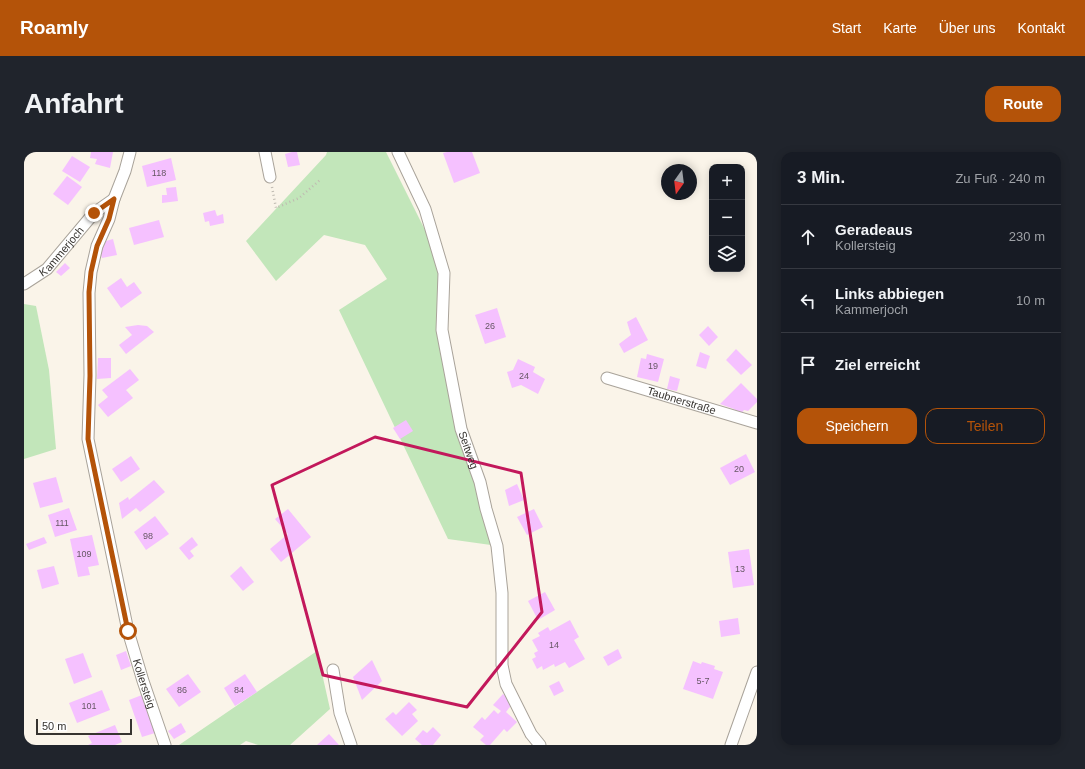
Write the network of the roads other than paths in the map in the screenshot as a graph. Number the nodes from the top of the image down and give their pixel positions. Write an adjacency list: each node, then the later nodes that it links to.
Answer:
1 (130, 152): 5 (street, Kollersteig)
2 (265, 152): 4 (street)
3 (398, 152): 13 (street, Seitweg)
4 (270, 176)
5 (114, 199): 6 (street, Kammerjoch); 11 (street, Kollersteig)
6 (24, 284)
7 (607, 378): 8 (street, Taubnerstraße)
8 (757, 423)
9 (333, 670): 12 (street)
10 (757, 672): 14 (street)
11 (165, 745)
12 (351, 745)
13 (540, 745)
14 (731, 745)

